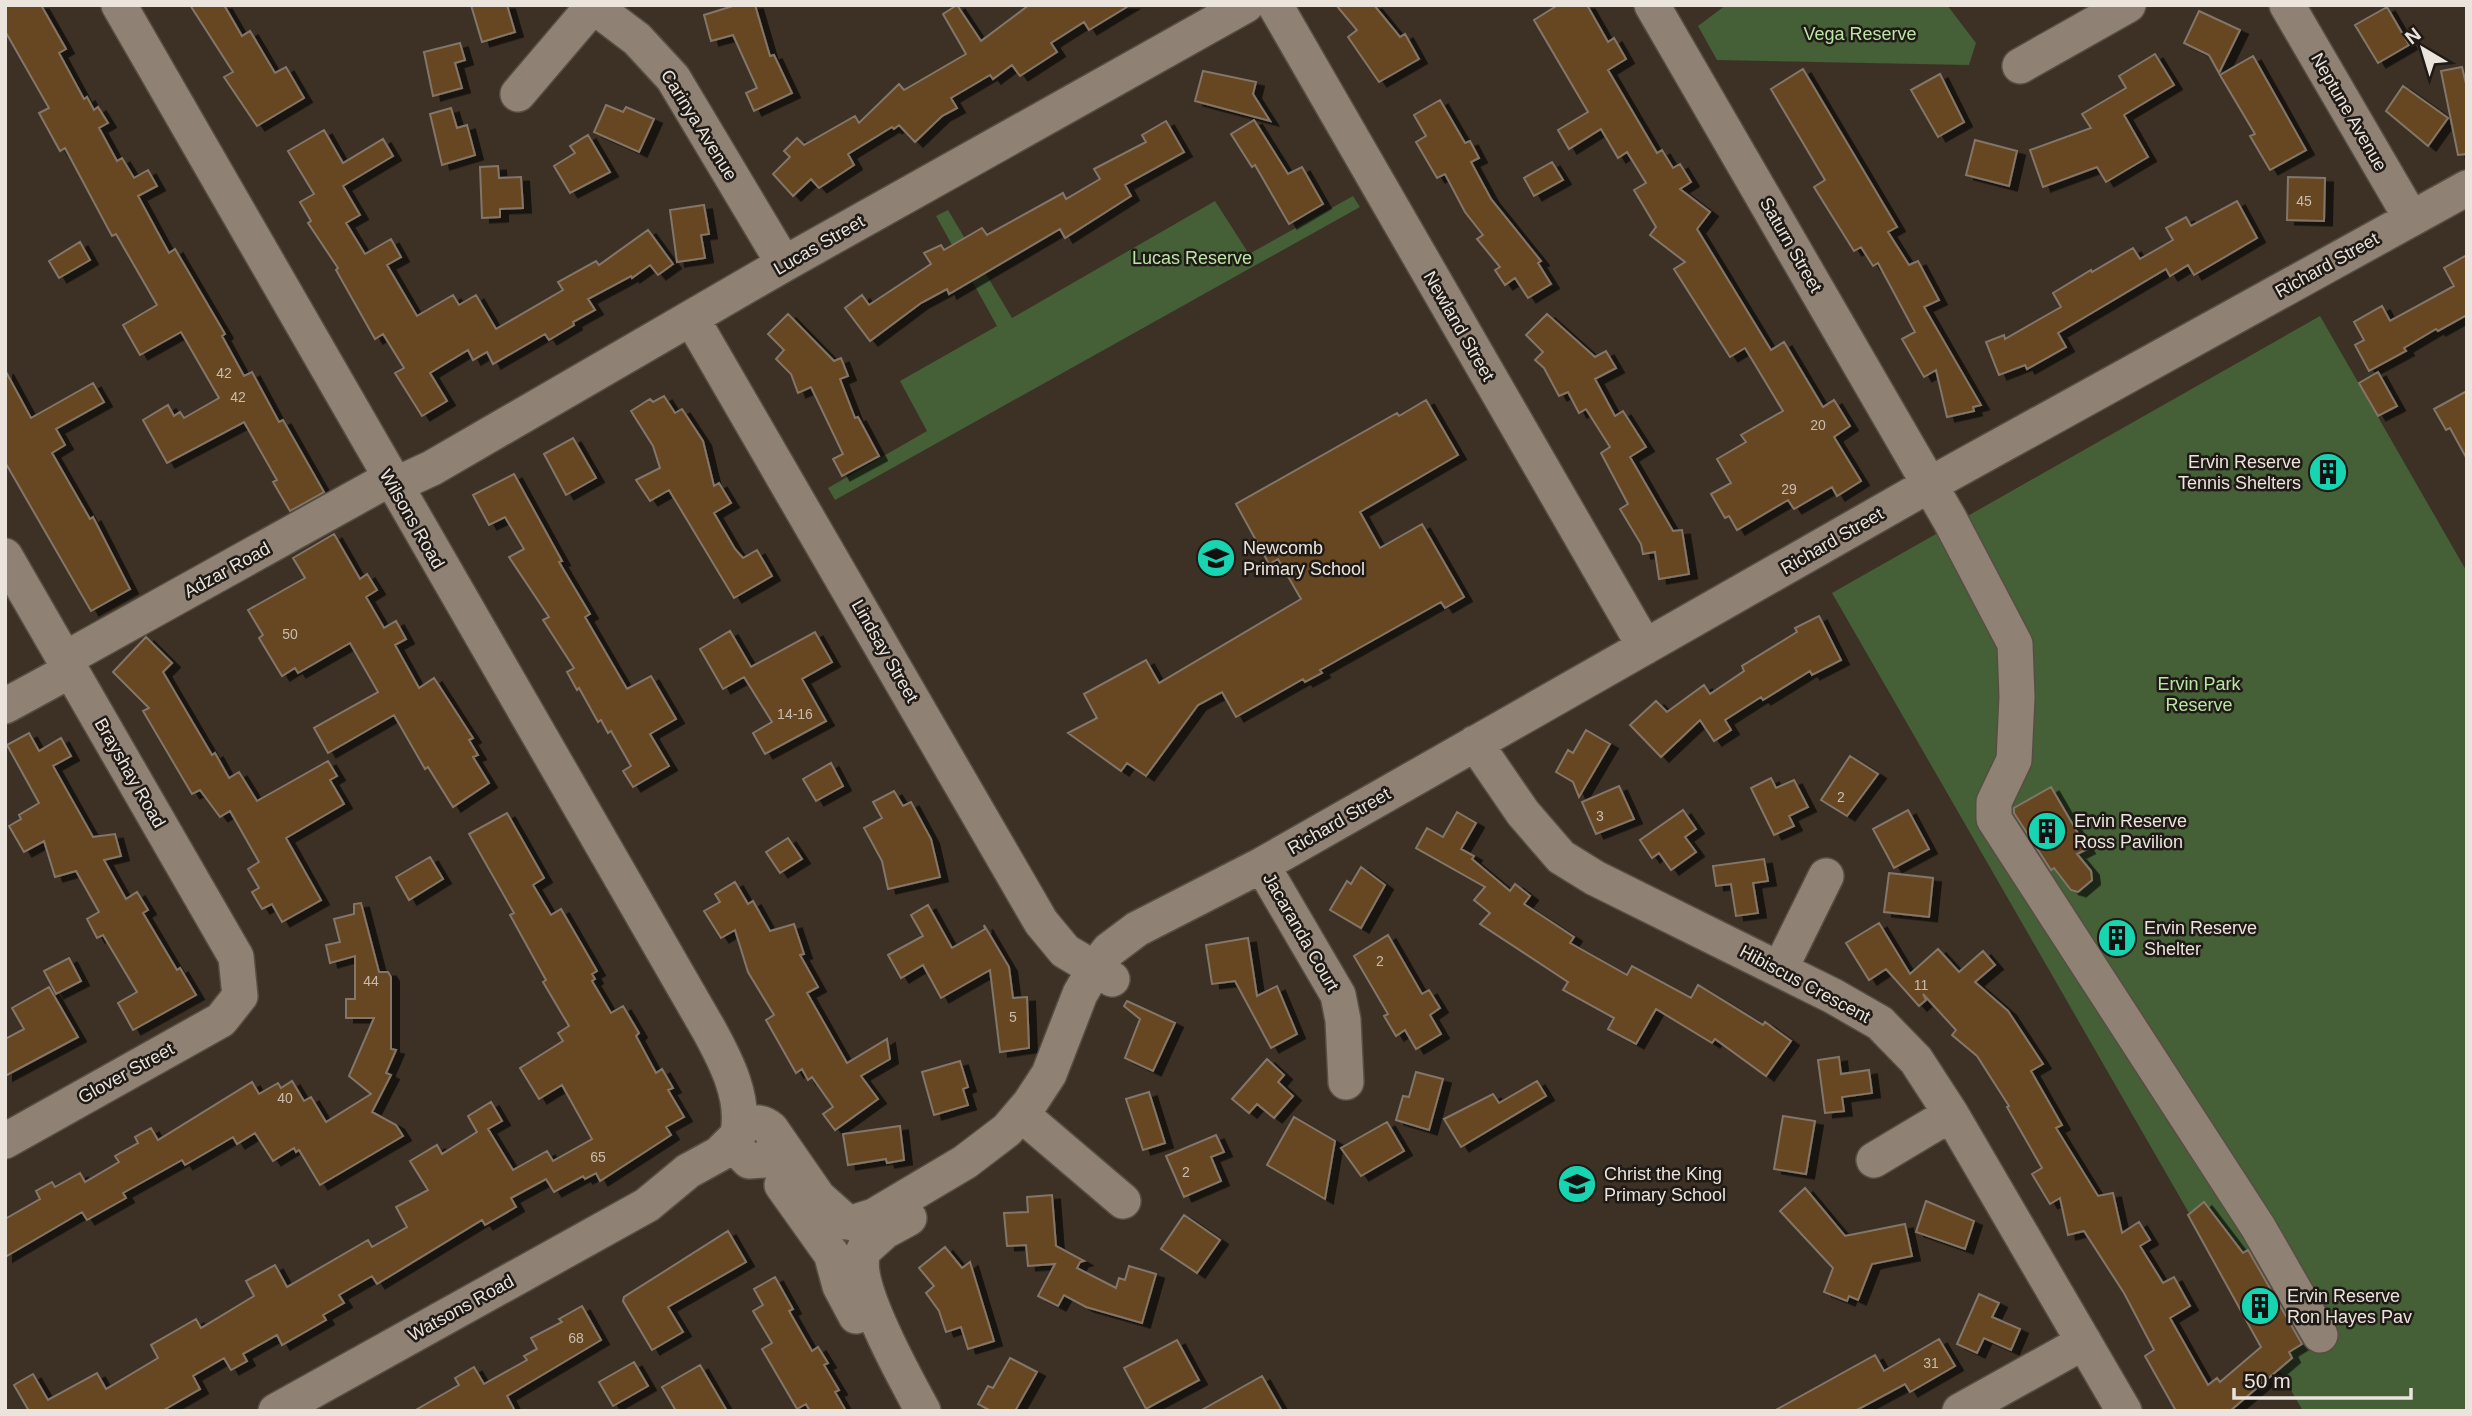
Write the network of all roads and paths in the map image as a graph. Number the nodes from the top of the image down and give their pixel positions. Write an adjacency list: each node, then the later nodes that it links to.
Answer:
1 (119, 5): 14 (street, Wilsons Road)
2 (1246, 5): 12 (street, Lucas Street)
3 (1275, 5): 17 (street, Newland Street)
4 (1651, 5): 15 (street, Saturn Street)
5 (2128, 5): 8 (street)
6 (2287, 5): 11 (street, Neptune Avenue)
7 (592, 6): 9 (street); 12 (street, Carinya Avenue)
8 (2020, 66)
9 (517, 94)
10 (2467, 188): 11 (street, Richard Street)
11 (2411, 218): 15 (street, Richard Street)
12 (784, 264): 13 (street, Lucas Street)
13 (692, 319): 14 (street, Lucas Street); 24 (street, Lindsay Street)
14 (391, 483): 18 (street, Adzar Road); 30 (street, Wilsons Road)
15 (1929, 485): 17 (street, Richard Street); 34 (street, Saturn Street)
16 (5, 556): 18 (street, Brayshay Road)
17 (1645, 647): 20 (street, Richard Street)
18 (68, 665): 19 (street, Adzar Road); 25 (street, Brayshay Road)
19 (5, 706)
20 (1475, 743): 21 (street, Richard Street); 23 (street, Hibiscus Crescent)
21 (1262, 865): 24 (street, Richard Street); 26 (street, Jacaranda Court)
22 (1826, 876): 23 (street)
23 (1780, 970): 27 (street, Hibiscus Crescent)
24 (1103, 974): 28 (street, Richard Street)
25 (240, 996): 29 (street, Glover Street)
26 (1346, 1083)
27 (1951, 1114): 31 (street); 35 (street, Hibiscus Crescent)
28 (1028, 1121): 32 (street); 33 (street, Richard Street)
29 (5, 1141)
30 (753, 1143): 33 (street, Wilsons Road); 37 (street, Watsons Road)
31 (1874, 1160)
32 (1123, 1201)
33 (847, 1242): 36 (street)
34 (2320, 1335)
35 (2084, 1342): 38 (street); 39 (street, Hibiscus Crescent)
36 (922, 1410)
37 (275, 1411)
38 (1960, 1411)
39 (2124, 1411)

